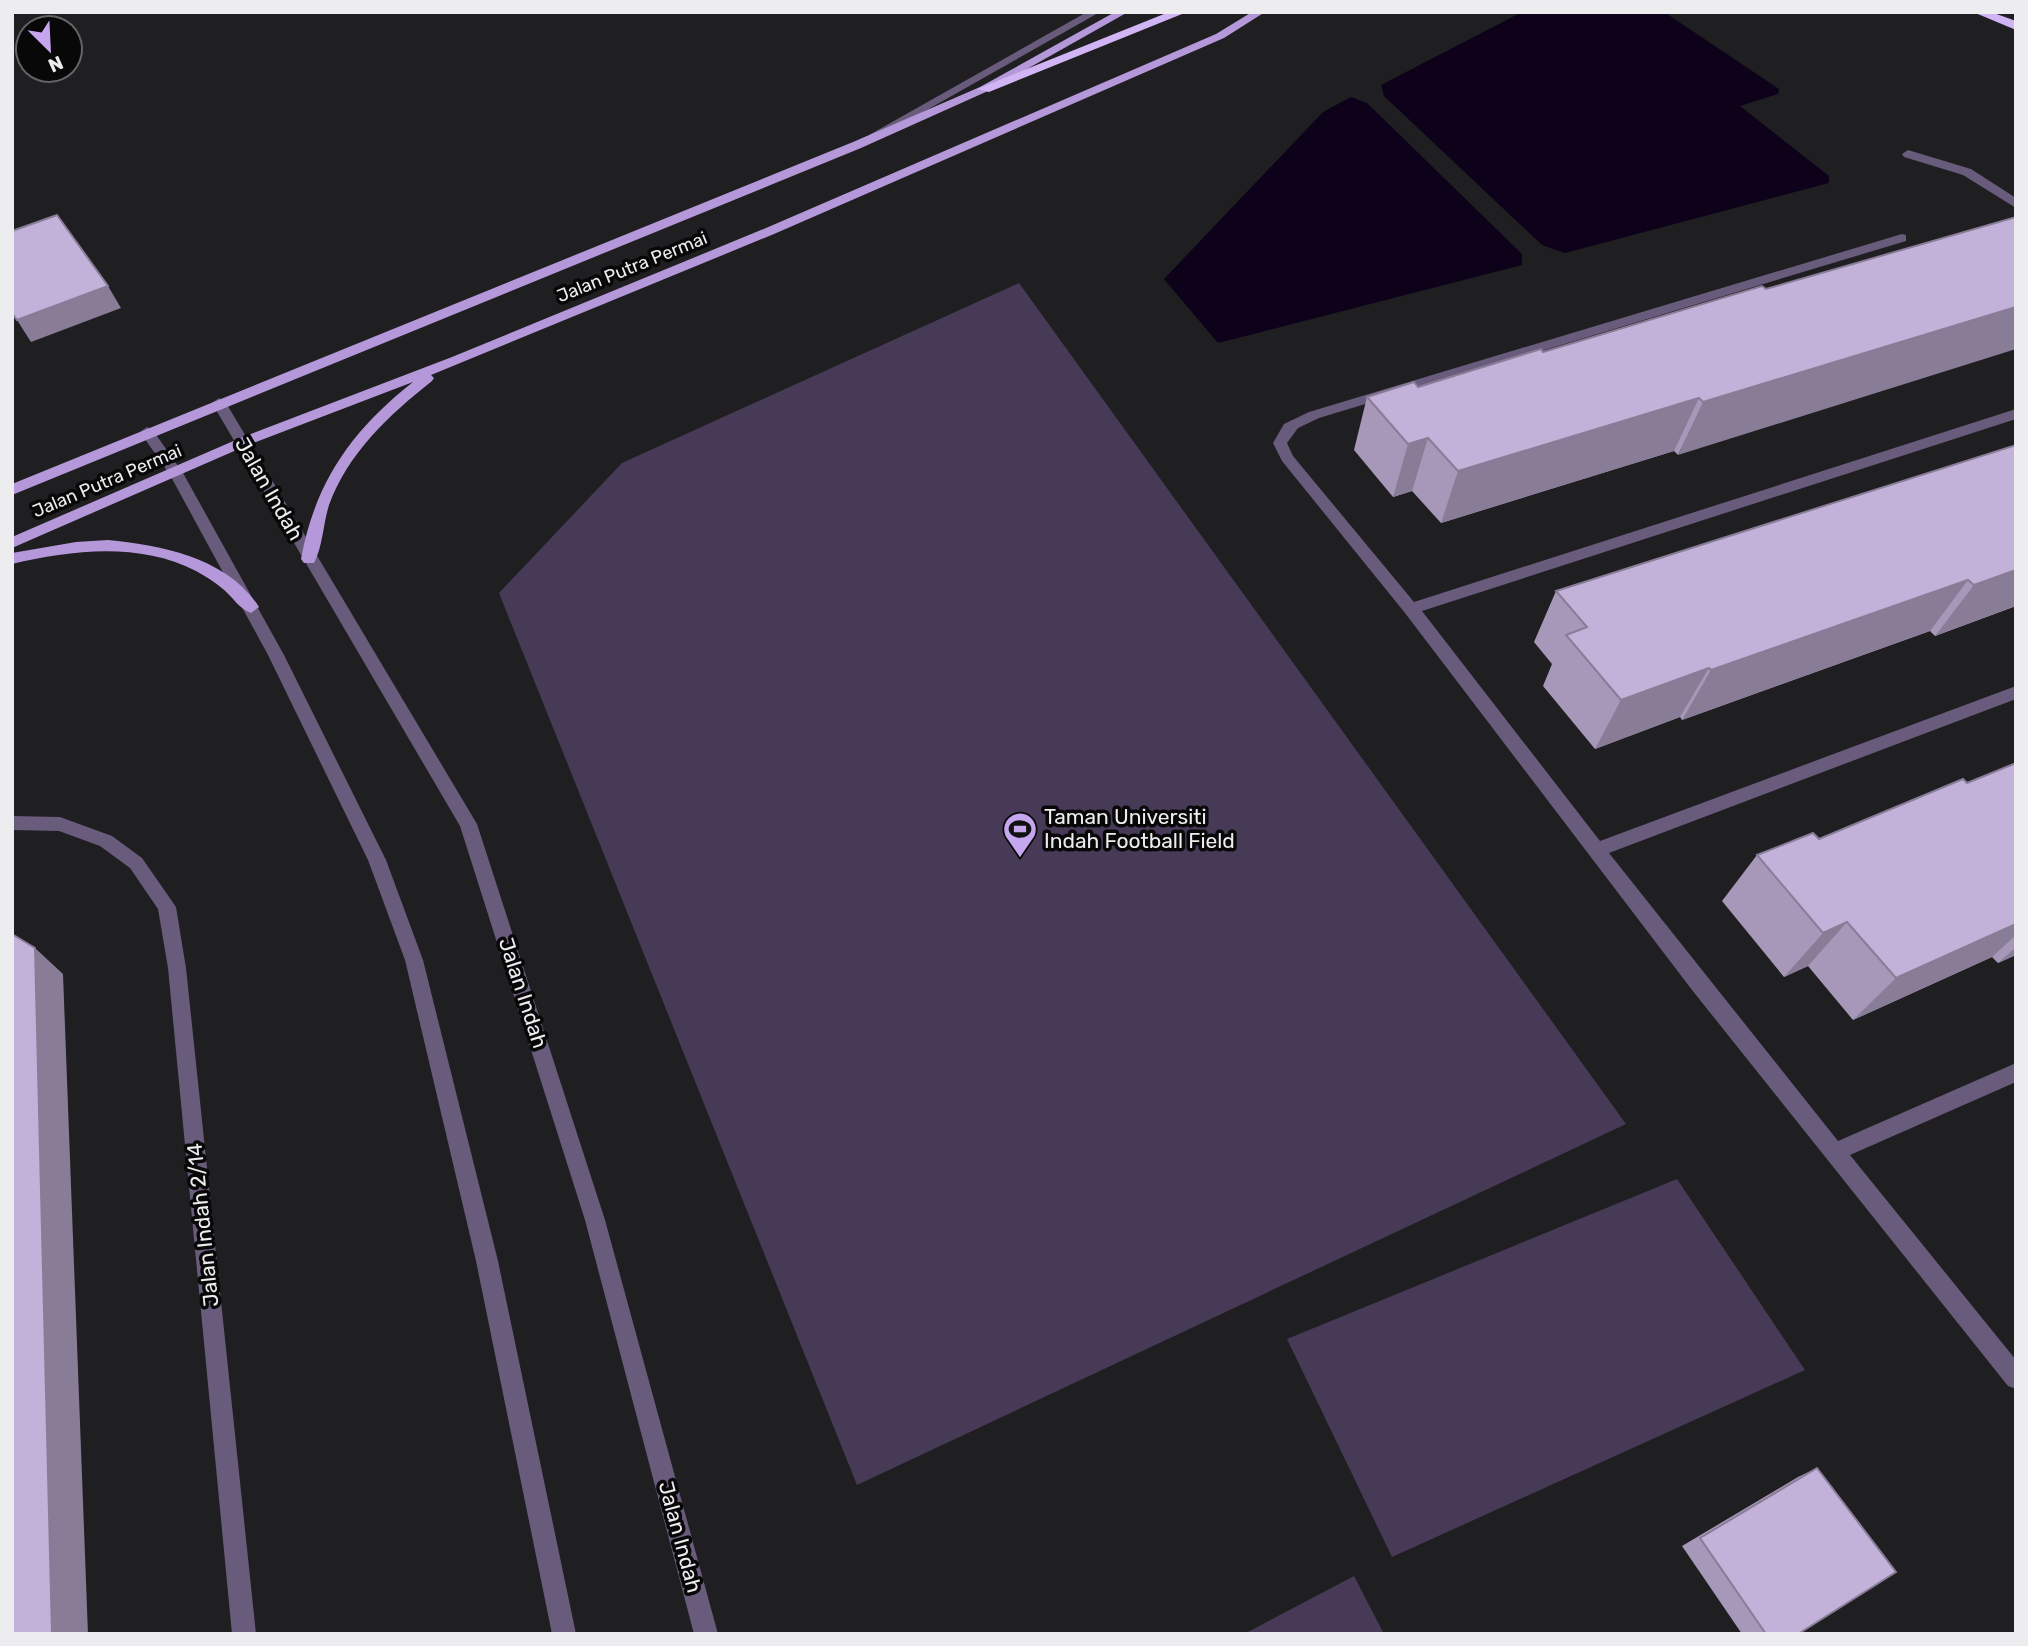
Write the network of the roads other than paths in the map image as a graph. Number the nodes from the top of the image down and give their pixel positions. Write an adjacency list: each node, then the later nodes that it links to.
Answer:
1 (1095, 12): 8 (street)
2 (1123, 12): 7 (main road, Jalan Putra Permai)
3 (1181, 12): 7 (highway)
4 (1260, 12): 12 (main road, Jalan Putra Permai)
5 (1979, 12): 6 (highway)
6 (2016, 26)
7 (984, 89): 8 (main road, Jalan Putra Permai)
8 (857, 145): 13 (main road, Jalan Putra Permai)
9 (1908, 153): 10 (street)
10 (2016, 204)
11 (1902, 238): 23 (street)
12 (457, 360): 16 (main road, Jalan Putra Permai); 21 (main road)
13 (219, 402): 15 (main road, Jalan Putra Permai); 16 (street, Jalan Indah)
14 (2016, 414): 23 (street)
15 (147, 432): 17 (street); 18 (main road, Jalan Putra Permai)
16 (243, 442): 17 (main road, Jalan Putra Permai); 21 (street, Jalan Indah)
17 (176, 473): 19 (main road, Jalan Putra Permai); 22 (street)
18 (12, 490)
19 (12, 543)
20 (12, 559): 22 (main road)
21 (309, 559): 32 (street, Jalan Indah)
22 (251, 607): 31 (street)
23 (1410, 609): 26 (street)
24 (2016, 692): 26 (street)
25 (12, 823): 30 (street, Jalan Indah 2/14)
26 (1596, 850): 28 (street)
27 (2016, 1072): 28 (street)
28 (1835, 1152): 29 (street)
29 (2016, 1378)
30 (244, 1634)
31 (564, 1634)
32 (706, 1634)

